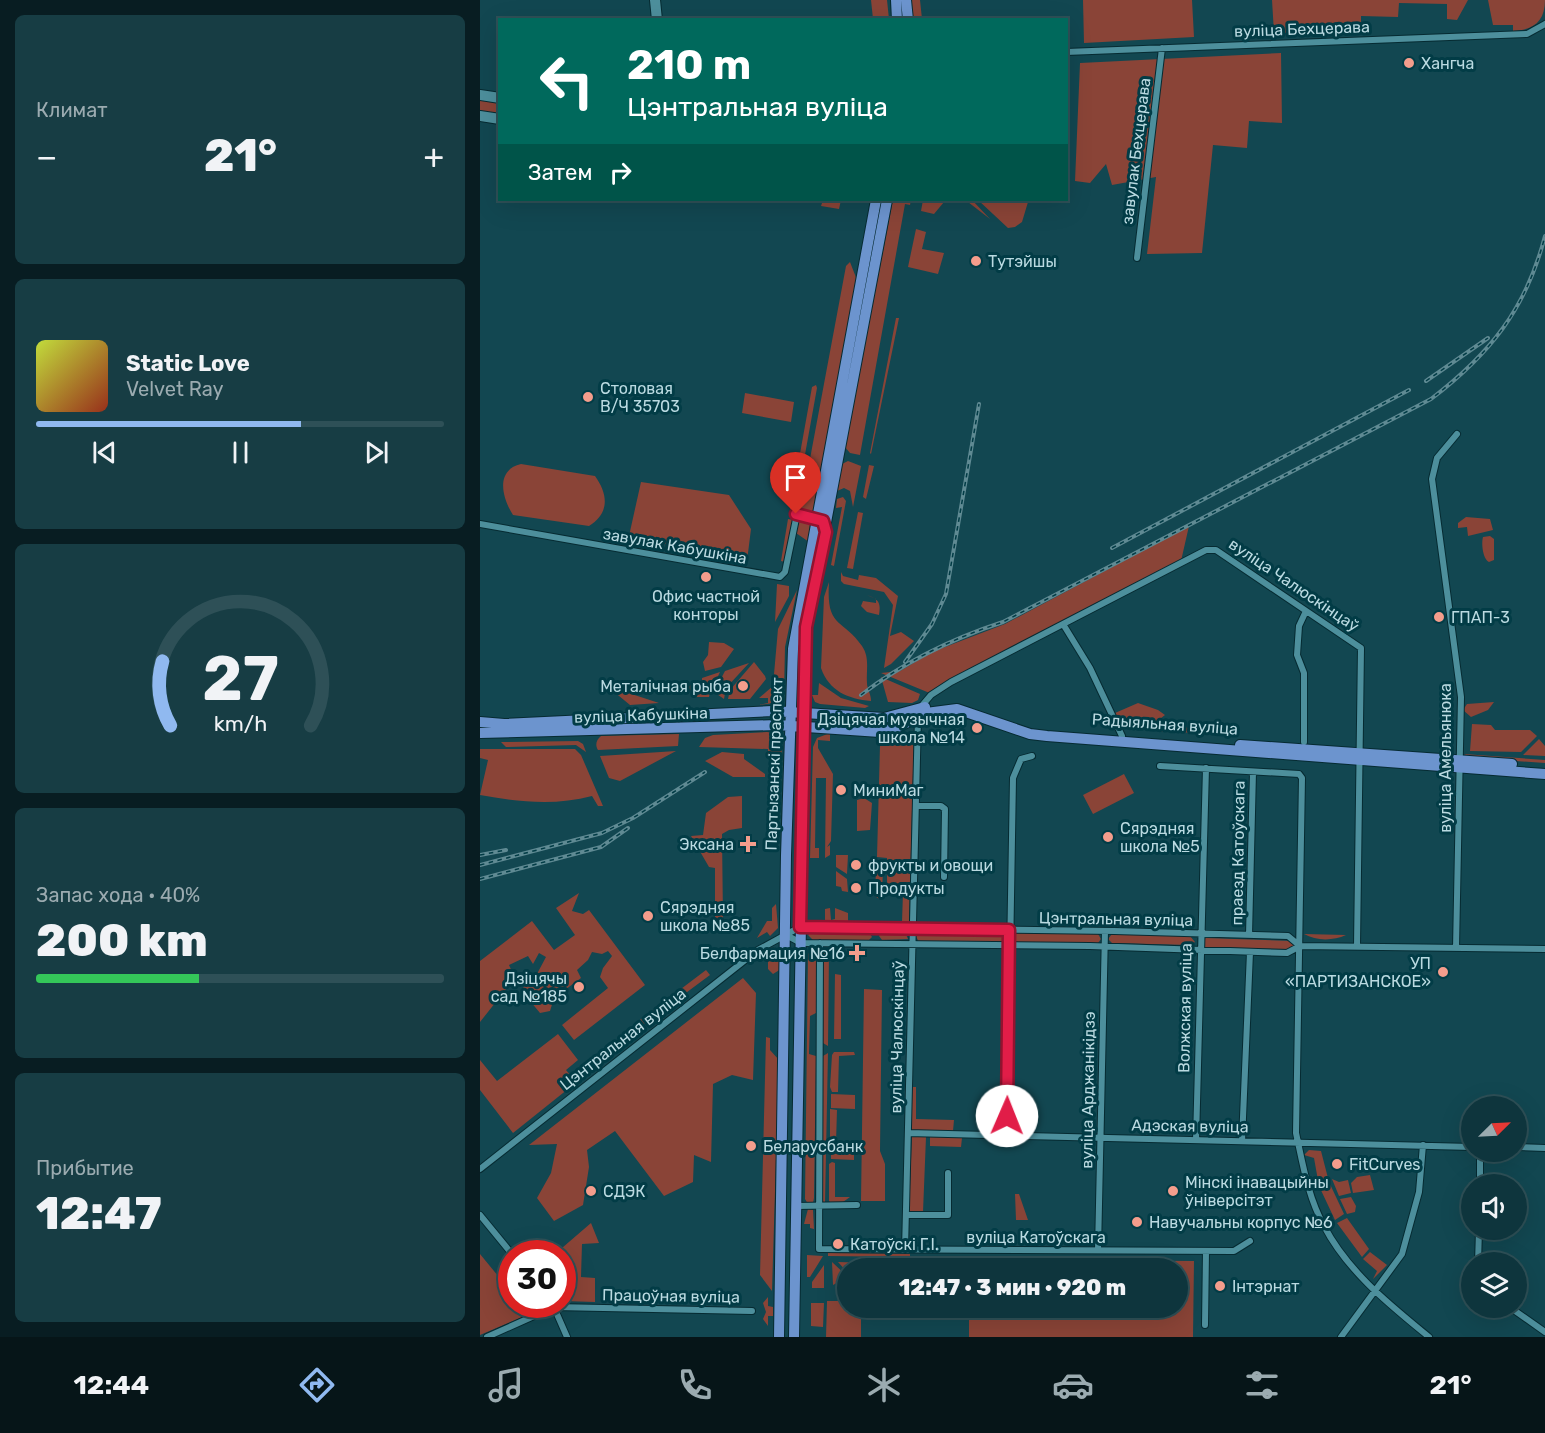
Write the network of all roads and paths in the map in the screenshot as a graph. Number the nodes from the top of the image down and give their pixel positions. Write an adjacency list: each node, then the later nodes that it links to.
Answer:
1 (655, 0): 4 (main road)
2 (896, 0): 5 (main road)
3 (906, 0): 6 (main road)
4 (657, 18)
5 (897, 18)
6 (908, 18)
7 (1545, 24): 8 (street, вуліца Бехцерава)
8 (1162, 48): 9 (street, вуліца Бехцерава); 16 (street, завулак Бехцерава)
9 (1068, 52)
10 (480, 95): 11 (main road)
11 (498, 98)
12 (480, 116): 13 (main road)
13 (498, 119)
14 (876, 201): 18 (main road, Партызанскі праспект)
15 (887, 201): 20 (main road, Партызанскі праспект)
16 (1137, 258)
17 (1456, 434): 34 (street, вуліца Амельянюка)
18 (816, 518): 19 (street, завулак Кабушкіна); 20 (main road); 23 (main road, Партызанскі праспект)
19 (480, 524)
20 (826, 532): 24 (main road, Партызанскі праспект)
21 (1306, 610): 22 (street, вуліца Чалюскінцаў); 31 (street); 33 (street, вуліца Чалюскінцаў)
22 (1063, 624): 25 (street, вуліца Чалюскінцаў); 30 (street)
23 (790, 712): 24 (main road, Радыяльная вуліца); 26 (main road, вуліца Кабушкіна); 27 (main road, Партызанскі праспект)
24 (804, 712): 25 (main road, Радыяльная вуліца); 28 (main road, Партызанскі праспект)
25 (919, 713): 28 (main road, Радыяльная вуліца); 30 (main road, Радыяльная вуліца); 33 (main road, Радыяльная вуліца); 40 (street, вуліца Чалюскінцаў)
26 (480, 722)
27 (790, 726): 28 (main road, вуліца Кабушкіна); 29 (main road, вуліца Кабушкіна); 47 (main road, Партызанскі праспект)
28 (804, 727): 42 (main road, Партызанскі праспект)
29 (480, 733)
30 (1122, 736): 33 (main road, Радыяльная вуліца)
31 (1304, 742)
32 (1032, 756): 44 (street)
33 (1361, 757): 34 (main road, Радыяльная вуліца); 54 (street, вуліца Чалюскінцаў)
34 (1460, 764): 36 (main road, Радыяльная вуліца); 39 (main road, Радыяльная вуліца); 56 (street, вуліца Амельянюка)
35 (1160, 766): 37 (street)
36 (1545, 766)
37 (1206, 768): 38 (street); 46 (street, Волжская вуліца)
38 (1253, 772): 48 (street, праезд Катоўскага); 53 (street)
39 (1545, 774)
40 (916, 806): 41 (street); 43 (street, вуліца Чалюскінцаў)
41 (944, 877)
42 (800, 927): 43 (street, Цэнтральная вуліца); 47 (street, Цэнтральная вуліца); 49 (main road, Партызанскі праспект)
43 (913, 928): 44 (street, Цэнтральная вуліца); 51 (street, вуліца Чалюскінцаў)
44 (1009, 930): 45 (street, Цэнтральная вуліца); 52 (street)
45 (1105, 931): 46 (street, Цэнтральная вуліца); 55 (street, вуліца Арджанікідзэ)
46 (1200, 934): 48 (street, Цэнтральная вуліца); 58 (street, Волжская вуліца)
47 (786, 935): 49 (street, Цэнтральная вуліца); 70 (street, Цэнтральная вуліца); 72 (main road, Партызанскі праспект)
48 (1249, 935): 53 (street, Цэнтральная вуліца)
49 (801, 943): 50 (street, Цэнтральная вуліца); 74 (main road, Партызанскі праспект)
50 (820, 943): 51 (street, Цэнтральная вуліца); 75 (street)
51 (912, 945): 52 (street, Цэнтральная вуліца); 60 (street, вуліца Чалюскінцаў)
52 (1009, 946): 55 (street, Цэнтральная вуліца); 61 (street)
53 (1300, 946): 54 (street, Цэнтральная вуліца); 59 (street, Цэнтральная вуліца); 65 (street)
54 (1357, 946): 56 (street, Цэнтральная вуліца)
55 (1104, 948): 58 (street, Цэнтральная вуліца); 62 (street, вуліца Арджанікідзэ)
56 (1456, 948): 57 (street, Цэнтральная вуліца)
57 (1545, 949)
58 (1199, 951): 59 (street, Цэнтральная вуліца); 63 (street, Волжская вуліца)
59 (1250, 952): 64 (street)
60 (908, 1133): 61 (street, Адэская вуліца); 77 (street, вуліца Чалюскінцаў)
61 (1007, 1135): 62 (street, Адэская вуліца)
62 (1100, 1137): 63 (street, Адэская вуліца); 82 (street, вуліца Арджанікідзэ)
63 (1196, 1140): 64 (street, Адэская вуліца)
64 (1242, 1141): 65 (street, Адэская вуліца)
65 (1298, 1142): 66 (street, Адэская вуліца); 85 (street)
66 (1423, 1145): 67 (street, Адэская вуліца); 85 (street)
67 (1461, 1147)
68 (1527, 1147): 69 (street)
69 (1545, 1148)
70 (480, 1169)
71 (948, 1173): 77 (street)
72 (781, 1193): 74 (main road); 80 (main road, Партызанскі праспект)
73 (857, 1205): 75 (street)
74 (796, 1206): 75 (street); 84 (main road, Партызанскі праспект)
75 (817, 1206): 81 (street, вуліца Катоўскага)
76 (480, 1215): 78 (street)
77 (906, 1215): 81 (street, вуліца Чалюскінцаў)
78 (501, 1240)
79 (1250, 1241): 83 (street, вуліца Катоўскага)
80 (780, 1247): 84 (main road); 95 (main road, Партызанскі праспект)
81 (905, 1250): 82 (street, вуліца Катоўскага)
82 (1098, 1250): 83 (street, вуліца Катоўскага)
83 (1206, 1251): 91 (street)
84 (795, 1263): 96 (main road, Партызанскі праспект)
85 (1374, 1292): 97 (street); 98 (street)
86 (576, 1307): 87 (street, Працоўная вуліца)
87 (752, 1311)
88 (527, 1318): 93 (street, Працоўная вуліца)
89 (558, 1318): 94 (street)
90 (1525, 1318): 92 (street)
91 (1205, 1325)
92 (1545, 1332)
93 (487, 1337)
94 (567, 1337)
95 (779, 1337)
96 (794, 1337)
97 (1341, 1337)
98 (1429, 1337)

